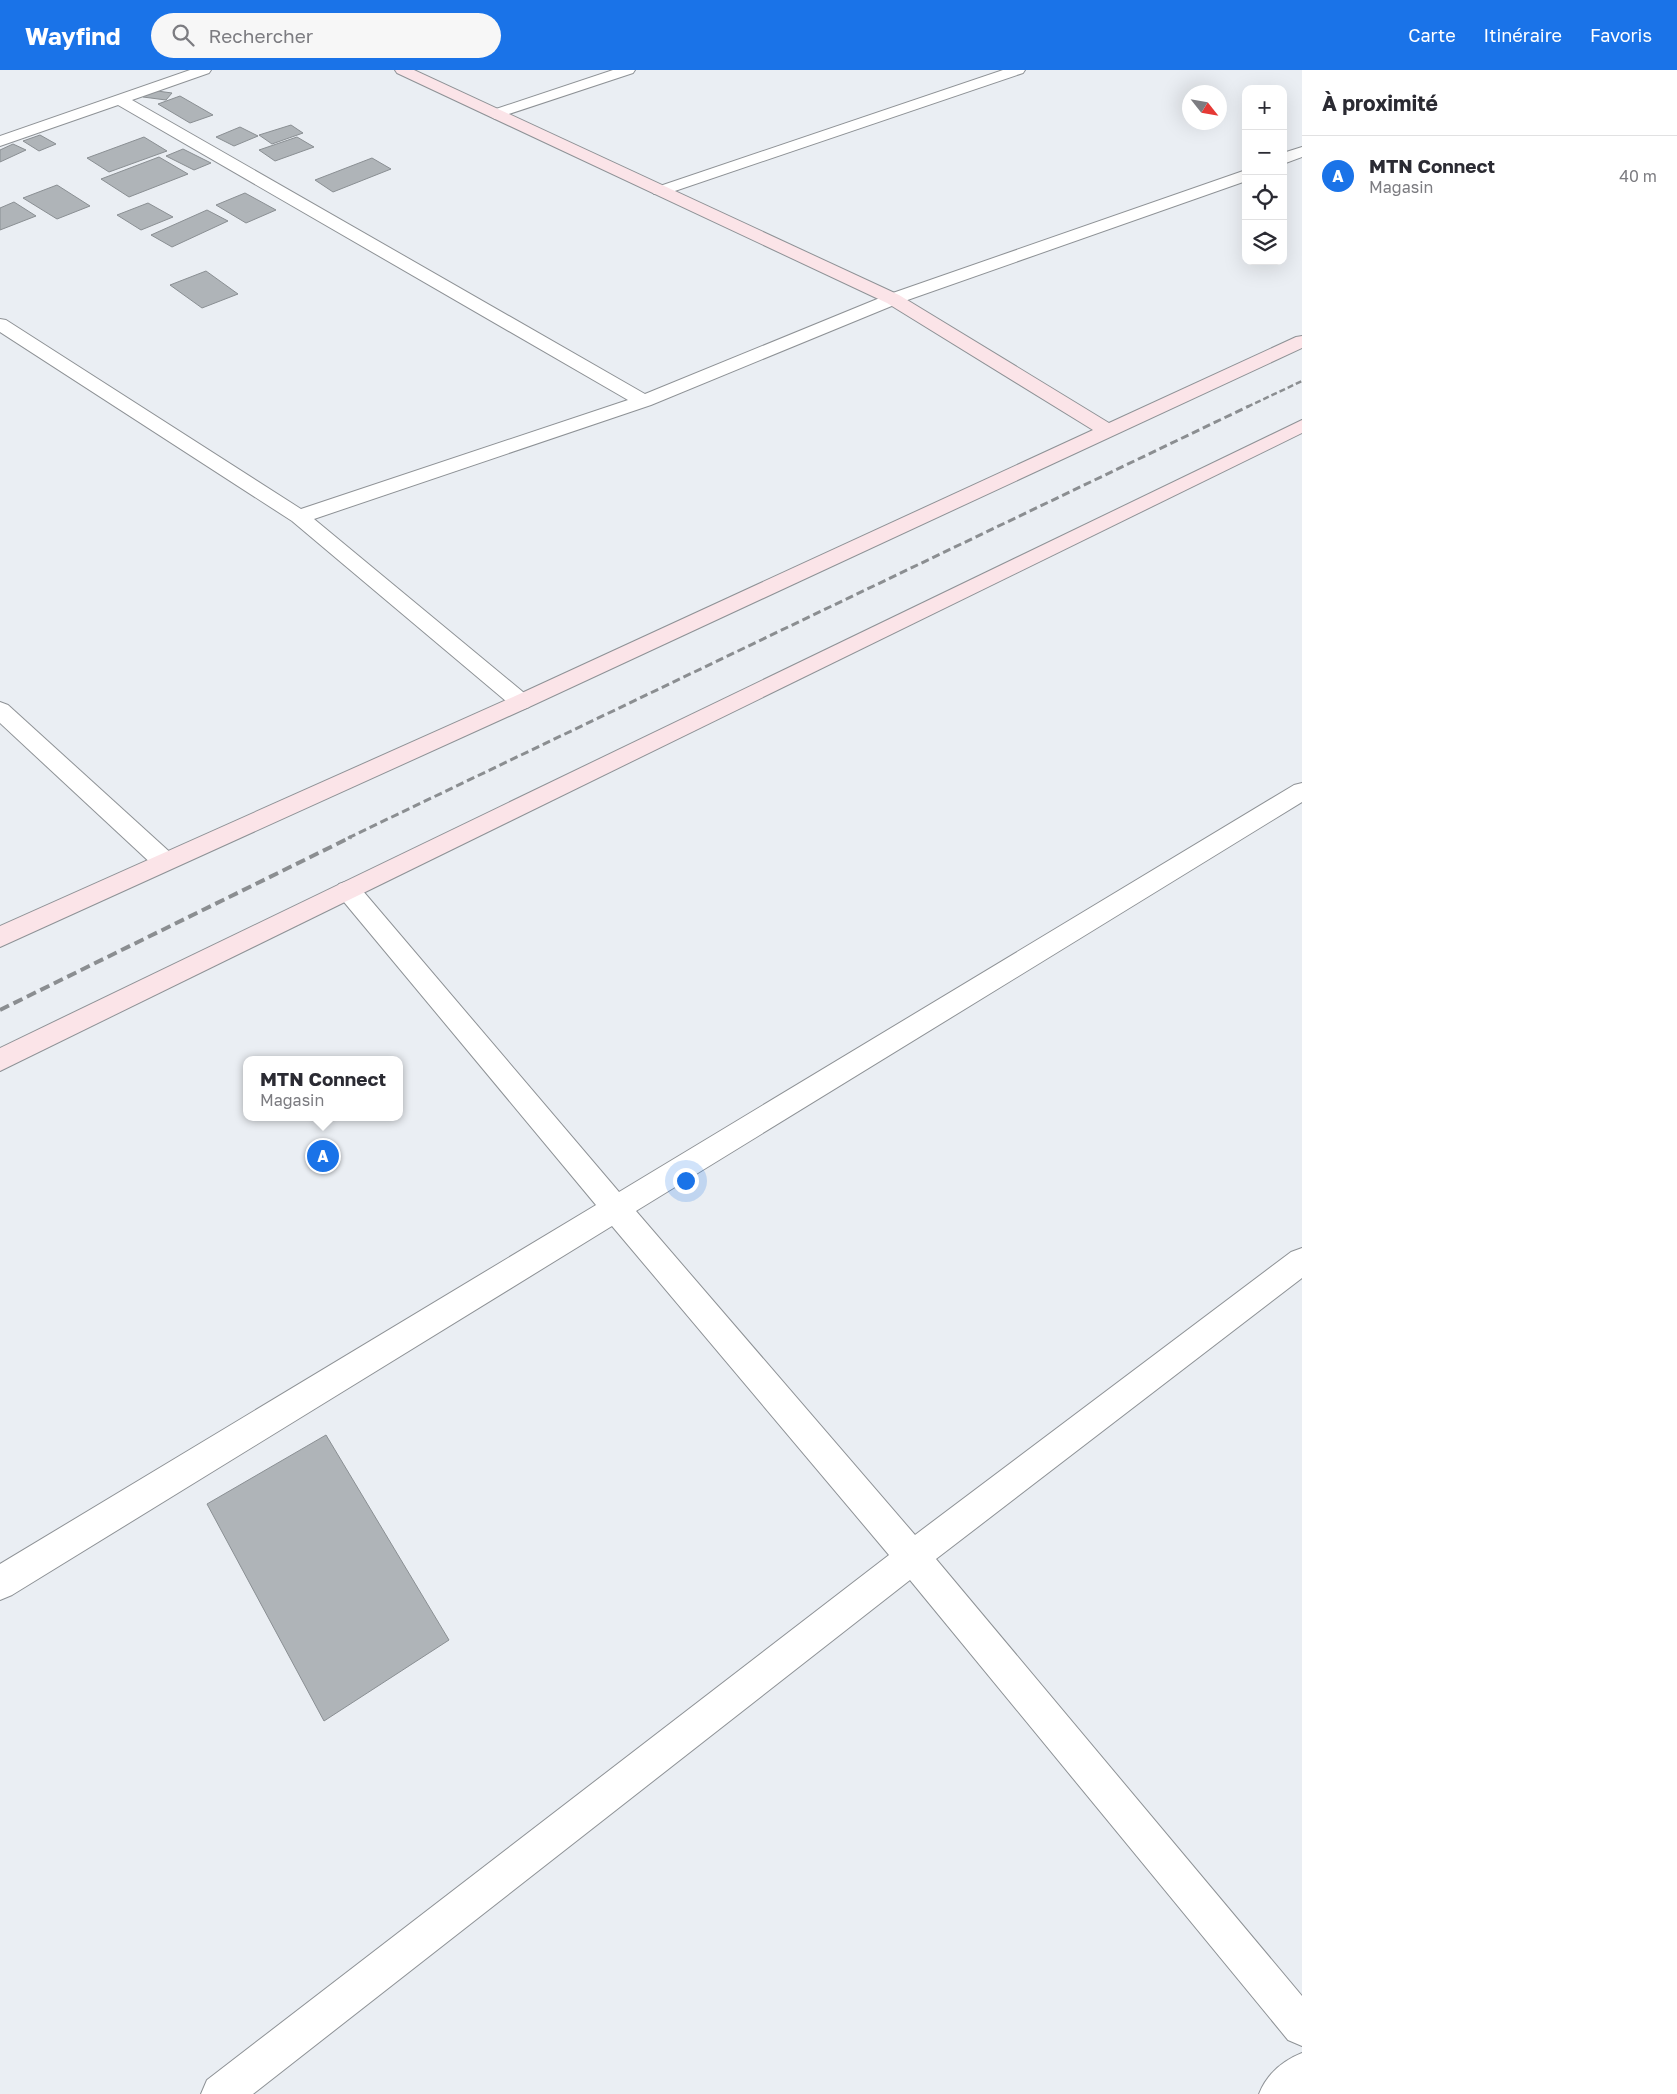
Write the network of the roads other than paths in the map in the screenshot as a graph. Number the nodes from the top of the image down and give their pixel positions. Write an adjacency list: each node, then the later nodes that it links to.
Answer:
1 (204, 70): 6 (street)
2 (402, 70): 7 (main road)
3 (628, 70): 5 (street)
4 (1018, 70): 12 (street)
5 (605, 73): 7 (street)
6 (120, 100): 8 (street); 16 (street)
7 (495, 114): 12 (main road)
8 (0, 141)
9 (1302, 152): 10 (street)
10 (1287, 158)
11 (1242, 176): 13 (street)
12 (660, 191): 13 (main road)
13 (893, 299): 16 (street); 18 (main road)
14 (0, 324): 19 (street)
15 (1302, 341): 18 (main road)
16 (644, 401): 19 (street)
17 (1302, 426): 24 (main road)
18 (1107, 430): 20 (main road)
19 (298, 517): 20 (street)
20 (521, 702): 23 (main road)
21 (0, 710): 23 (street)
22 (1302, 791): 27 (street)
23 (164, 861): 25 (main road)
24 (348, 890): 26 (main road); 27 (street)
25 (0, 937)
26 (0, 1060)
27 (616, 1209): 29 (street); 30 (street)
28 (1302, 1261): 29 (street)
29 (913, 1556): 31 (street); 33 (street)
30 (0, 1583)
31 (1302, 2026)
32 (1302, 2073): 34 (street)
33 (221, 2094)
34 (1279, 2094)

